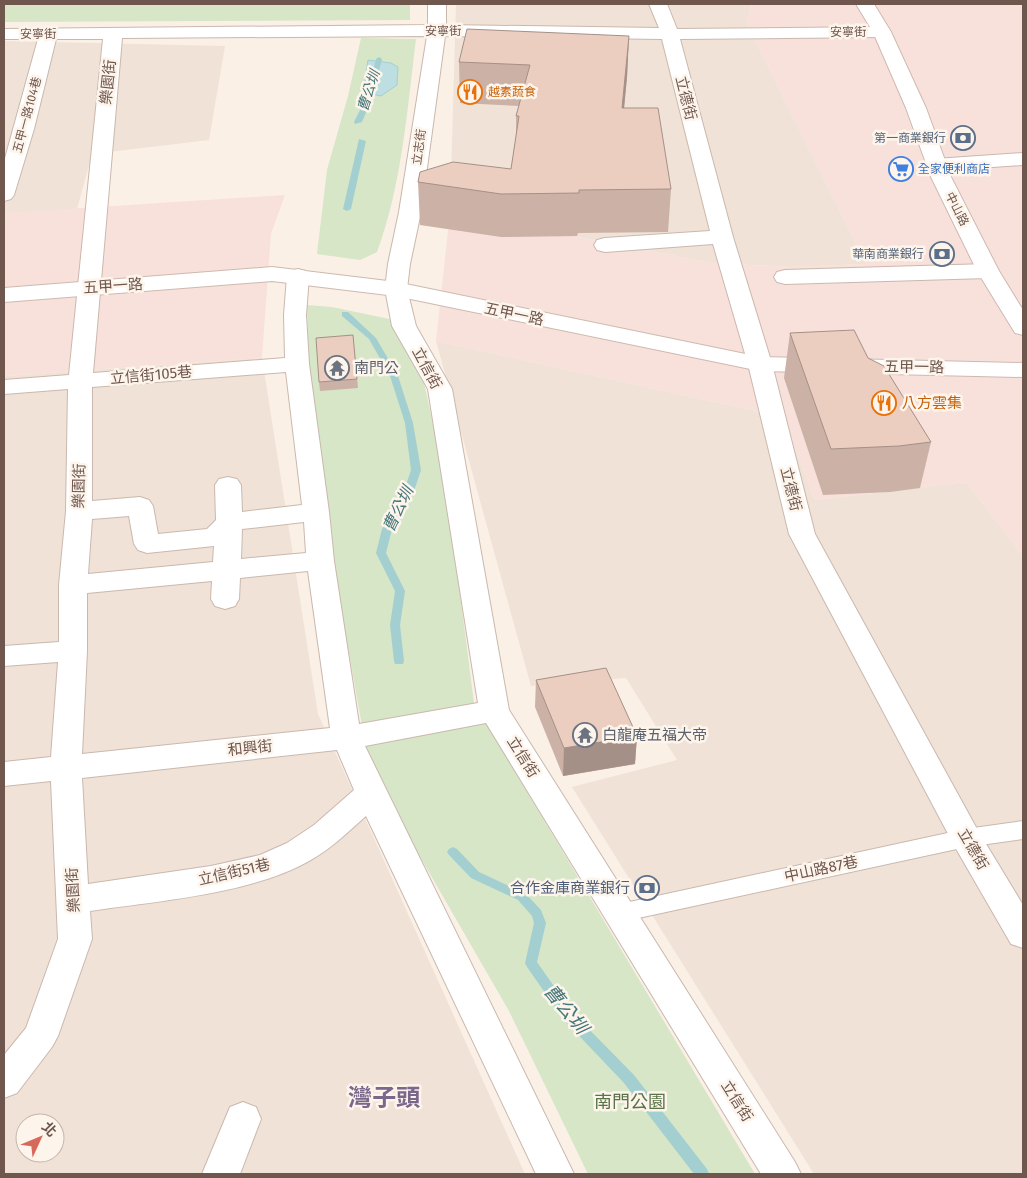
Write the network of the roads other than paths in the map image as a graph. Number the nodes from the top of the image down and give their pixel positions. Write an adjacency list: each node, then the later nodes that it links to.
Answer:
1 (436, 4): 4 (street, 立志街)
2 (658, 4): 9 (street, 立德街)
3 (865, 4): 5 (street, 中山路)
4 (438, 30): 8 (street, 安寧街); 9 (street, 安寧街); 19 (street, 立志街)
5 (882, 32): 9 (street, 安寧街); 11 (street, 中山路)
6 (4, 34): 7 (street, 安寧街)
7 (48, 34): 8 (street, 安寧街); 12 (street, 五甲一路104巷)
8 (113, 34): 18 (street, 樂園街)
9 (670, 34): 13 (street, 立德街)
10 (1023, 159): 11 (street)
11 (936, 165): 15 (street, 中山路)
12 (4, 195)
13 (722, 237): 14 (street); 23 (street, 立德街)
14 (605, 245)
15 (988, 271): 17 (street); 21 (street, 中山路)
16 (298, 276): 18 (street, 五甲一路); 19 (street, 五甲一路); 22 (street)
17 (786, 277)
18 (87, 288): 20 (street, 五甲一路); 25 (street, 樂園街)
19 (396, 289): 23 (street, 五甲一路); 37 (street, 立信街)
20 (4, 295)
21 (1023, 328)
22 (297, 364): 25 (street, 立信街105巷); 29 (street)
23 (760, 364): 24 (street, 五甲一路); 43 (street, 立德街)
24 (1023, 370)
25 (80, 381): 26 (street, 立信街105巷); 28 (street, 樂園街)
26 (4, 387)
27 (228, 485): 30 (street)
28 (79, 511): 30 (street); 33 (street, 樂園街)
29 (316, 512): 30 (street); 31 (street)
30 (229, 522): 32 (street)
31 (320, 562): 32 (street); 38 (street)
32 (225, 571): 33 (street); 34 (street)
33 (73, 585): 35 (street, 樂園街)
34 (226, 599)
35 (73, 651): 36 (street); 39 (street, 樂園街)
36 (4, 656)
37 (494, 711): 38 (street, 和興街); 45 (street, 立信街)
38 (346, 738): 39 (street, 和興街); 41 (street)
39 (66, 767): 40 (street, 和興街); 44 (street, 樂園街)
40 (4, 774)
41 (371, 793): 44 (street, 立信街51巷); 50 (street)
42 (1023, 830): 43 (lane, 中山路87巷)
43 (966, 838): 45 (lane, 中山路87巷); 46 (street, 立德街)
44 (74, 900): 47 (street, 樂園街)
45 (620, 913): 51 (street, 立信街)
46 (1023, 934)
47 (4, 1082)
48 (243, 1119): 49 (street)
49 (221, 1174)
50 (555, 1174)
51 (782, 1174)

